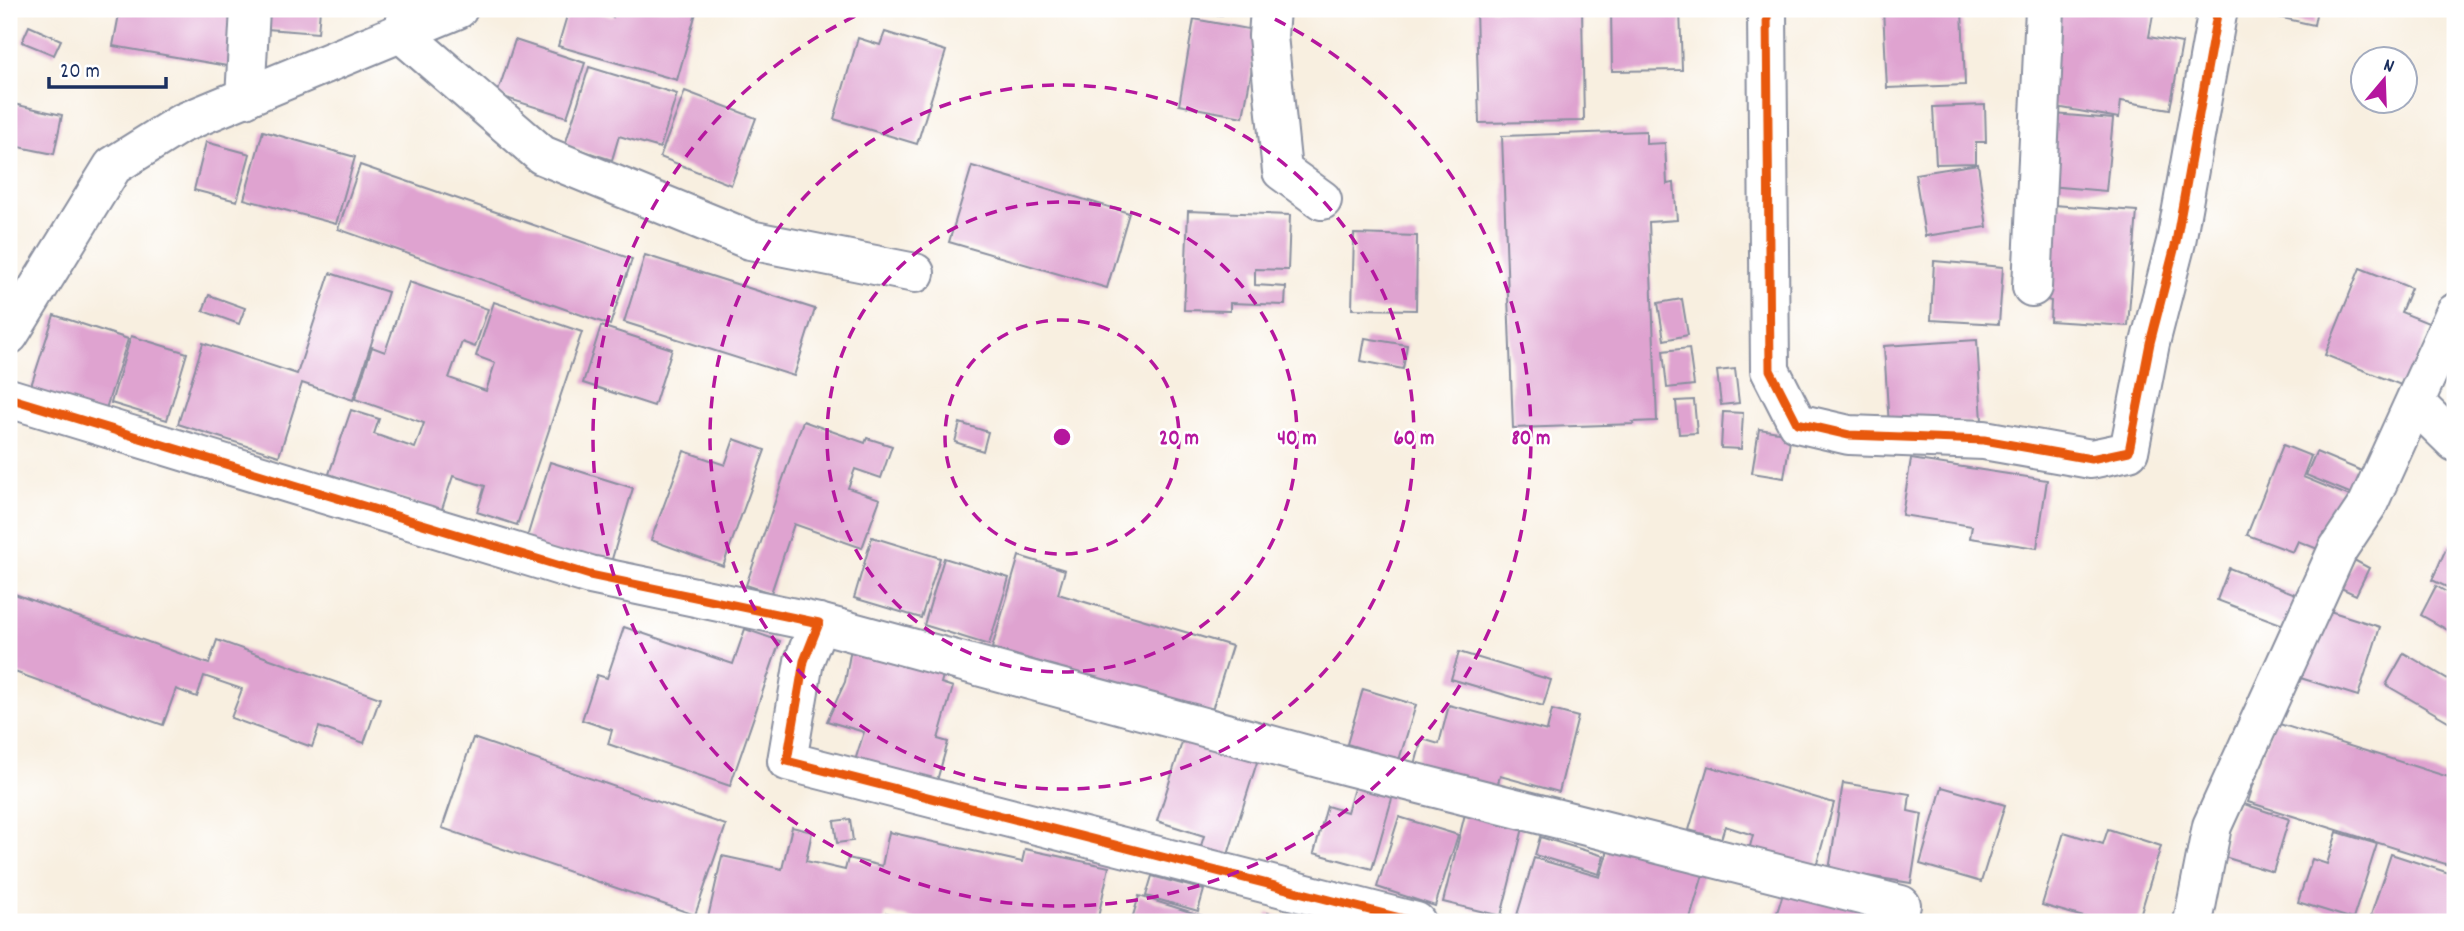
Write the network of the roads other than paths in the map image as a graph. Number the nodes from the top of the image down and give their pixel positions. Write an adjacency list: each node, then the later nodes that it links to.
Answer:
1 (250, 9): 8 (street)
2 (458, 9): 7 (street)
3 (1270, 9): 9 (street)
4 (1767, 9): 6 (street)
5 (2045, 9): 11 (street)
6 (2218, 9)
7 (406, 21): 8 (street); 10 (street)
8 (245, 98): 13 (street)
9 (1322, 200)
10 (915, 273)
11 (2032, 287)
12 (2455, 313): 15 (street)
13 (9, 335)
14 (9, 398): 17 (street)
15 (2414, 404): 16 (street); 20 (street)
16 (2455, 442)
17 (819, 623): 18 (street); 19 (street)
18 (1901, 905)
19 (1416, 922)
20 (2193, 922)

